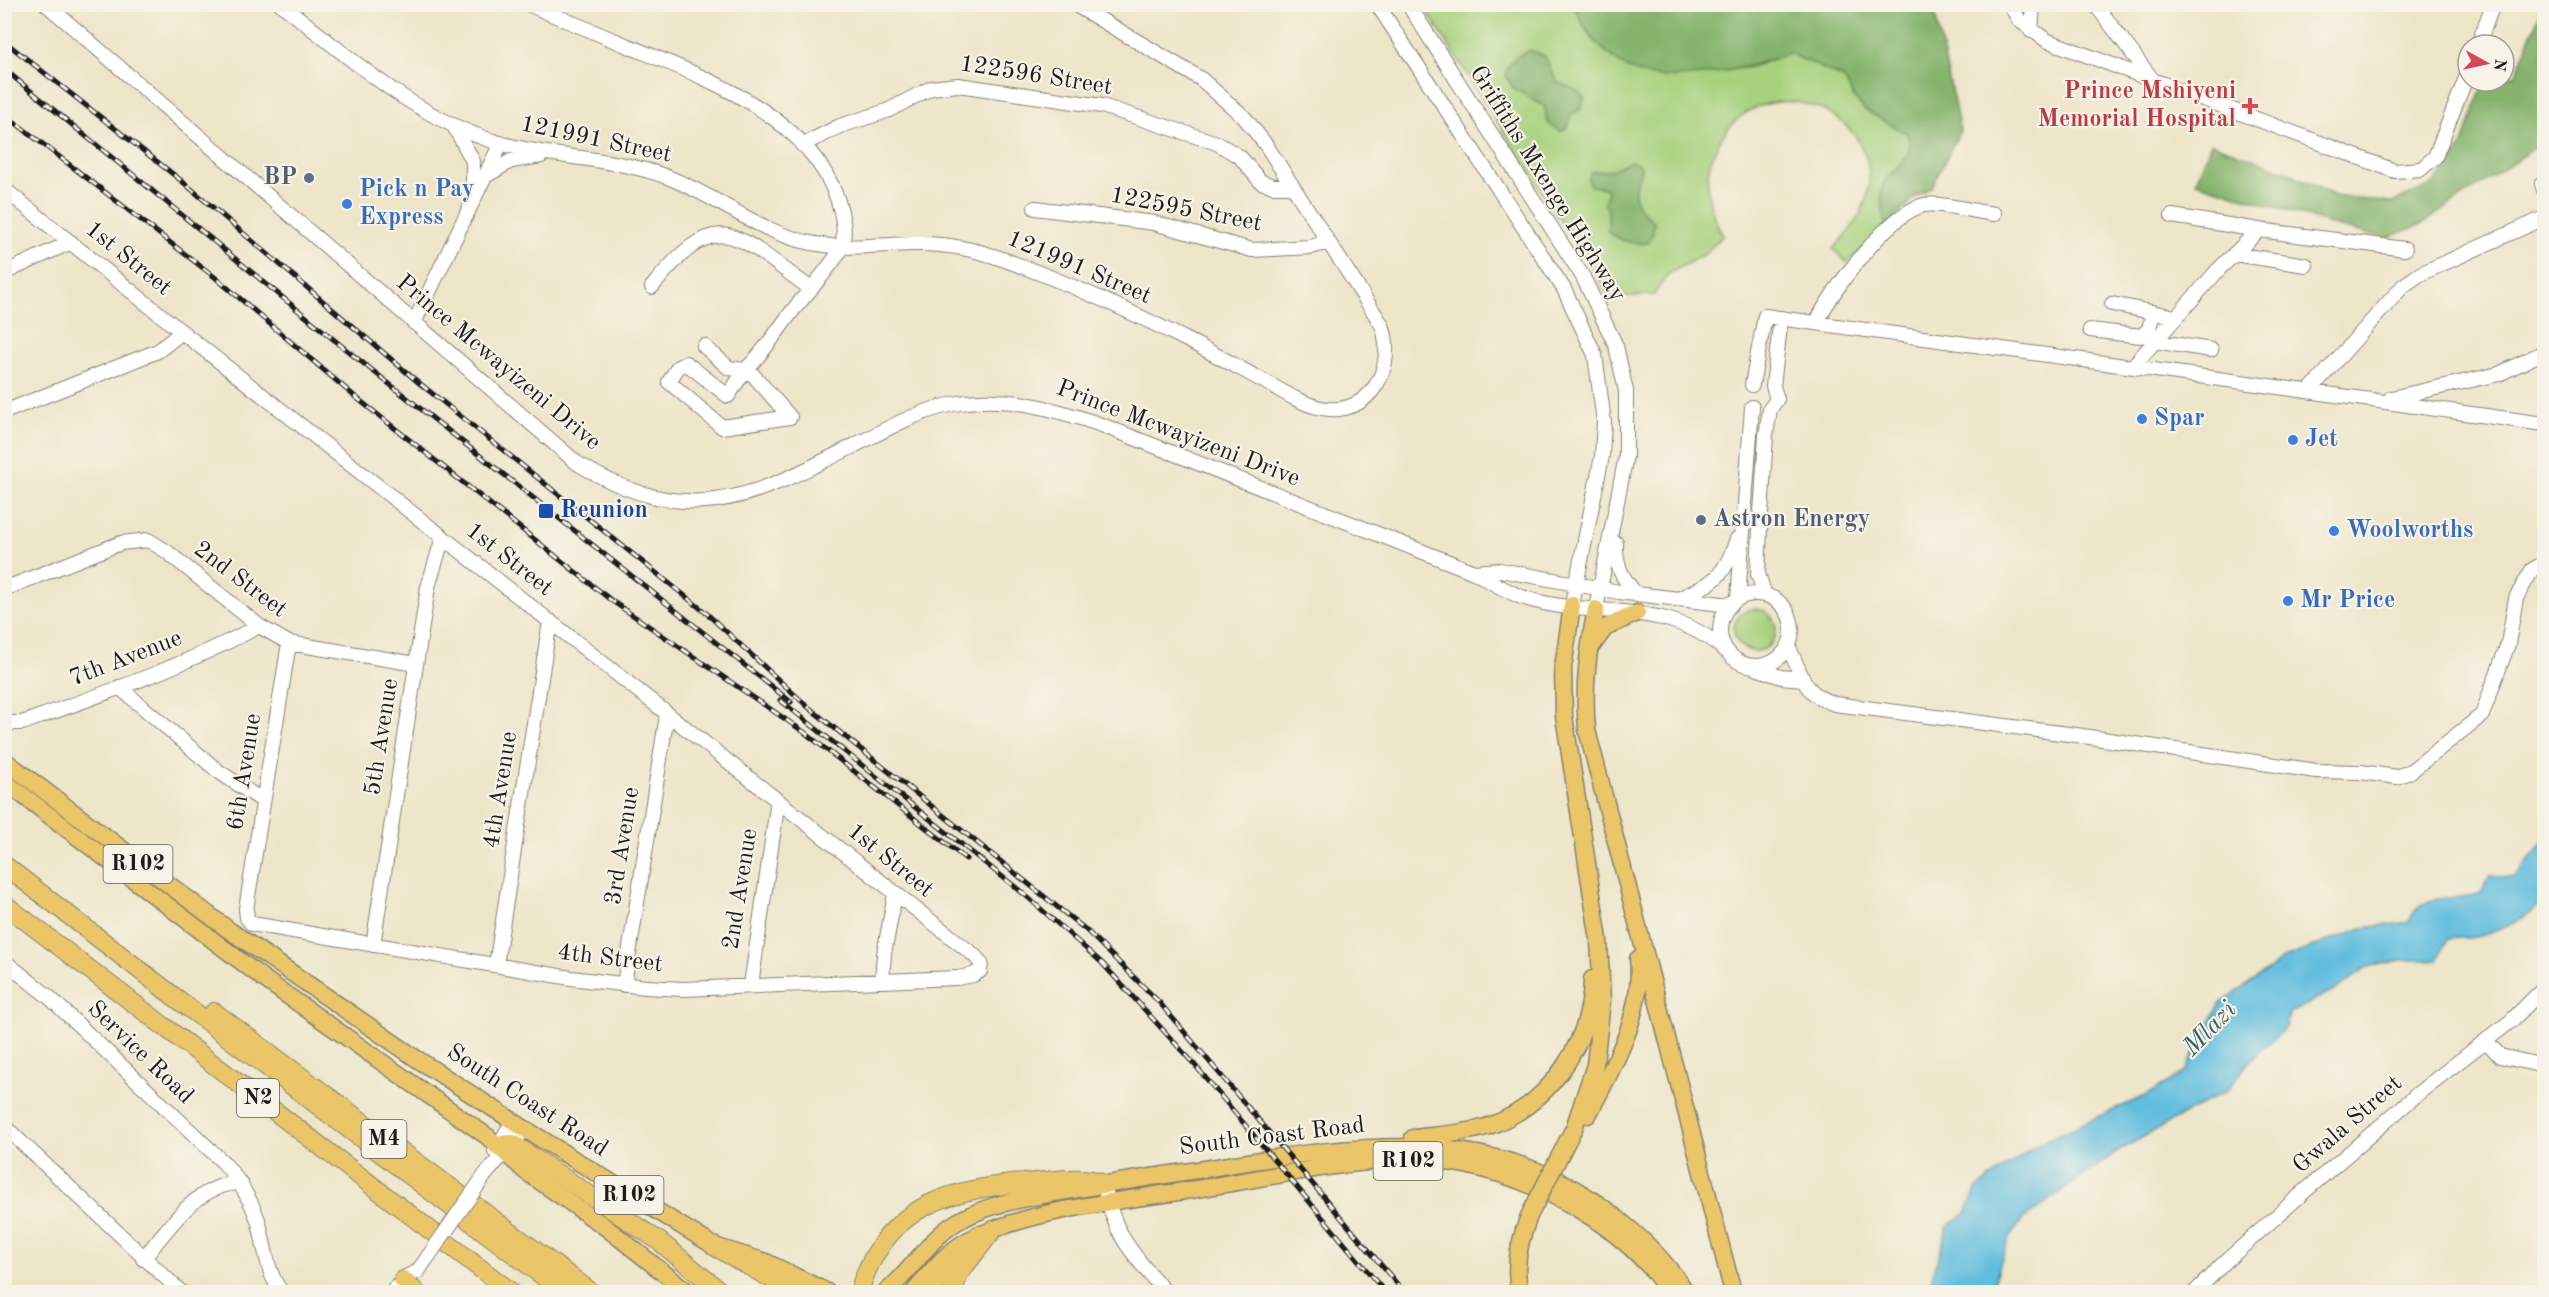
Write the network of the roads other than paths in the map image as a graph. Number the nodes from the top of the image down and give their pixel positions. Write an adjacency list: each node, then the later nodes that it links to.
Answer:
1 (46, 4): 41 (street, Prince Mcwayizeni Drive)
2 (281, 4): 15 (street, 121991 Street)
3 (528, 4): 17 (street)
4 (1074, 4): 20 (street, 121991 Street)
5 (1377, 4): 64 (street, Griffiths Mxenge Highway)
6 (1408, 4): 59 (street, Griffiths Mxenge Highway)
7 (2010, 4): 11 (street)
8 (2033, 4): 11 (street)
9 (2096, 4): 13 (street)
10 (2493, 4): 12 (street)
11 (2031, 31): 13 (street)
12 (2482, 33)
13 (2153, 81): 14 (street)
14 (2460, 93)
15 (455, 128): 16 (street, 121991 Street); 22 (street)
16 (501, 143): 18 (street, 121991 Street); 19 (street)
17 (802, 145): 20 (street, 122596 Street); 30 (street)
18 (552, 155): 19 (street); 30 (street, 121991 Street)
19 (483, 178): 22 (street)
20 (1291, 186): 29 (street, 121991 Street)
21 (4, 189): 28 (street, 1st Street)
22 (473, 199): 41 (street)
23 (1035, 208): 29 (street, 122595 Street)
24 (1994, 214): 42 (street)
25 (2172, 216): 27 (street)
26 (2544, 218): 53 (street)
27 (2259, 230): 31 (street); 32 (street)
28 (71, 242): 34 (street); 44 (street, 1st Street)
29 (1328, 242): 30 (street, 121991 Street)
30 (841, 248): 36 (street)
31 (2405, 249)
32 (2234, 254): 33 (street); 39 (street)
33 (2306, 265)
34 (4, 273)
35 (652, 288): 36 (street)
36 (810, 288): 50 (street)
37 (2112, 304): 38 (street)
38 (2152, 312): 39 (street); 43 (street)
39 (2176, 317): 45 (street)
40 (1781, 318): 42 (street); 51 (street); 52 (street)
41 (414, 323): 63 (street, Prince Mcwayizeni Drive)
42 (1816, 323): 49 (street)
43 (2090, 330)
44 (182, 332): 57 (street); 61 (street, 1st Street)
45 (2154, 341): 47 (street); 49 (street)
46 (704, 346): 50 (street)
47 (2211, 350)
48 (2544, 352): 54 (street)
49 (2133, 366): 53 (street)
50 (746, 369): 50 (street)
51 (1752, 385): 52 (street); 55 (street)
52 (1773, 386): 56 (street)
53 (2310, 390): 54 (street)
54 (2380, 400): 58 (street)
55 (1752, 407): 56 (street); 60 (street)
56 (1770, 409): 68 (street)
57 (4, 412)
58 (2544, 424)
59 (1618, 501): 66 (street, Griffiths Mxenge Highway); 67 (street)
60 (1743, 517): 69 (street); 70 (street)
61 (443, 537): 74 (street, 1st Street); 80 (street, 5th Avenue)
62 (2544, 563): 82 (street)
63 (1474, 572): 64 (street, Prince Mcwayizeni Drive); 71 (street, Prince Mcwayizeni Drive)
64 (1576, 585): 66 (street, Prince Mcwayizeni Drive); 71 (street, Griffiths Mxenge Highway)
65 (4, 589): 75 (street, 2nd Street)
66 (1600, 590): 67 (street, Prince Mcwayizeni Drive); 72 (street, Griffiths Mxenge Highway)
67 (1638, 595): 69 (street, Prince Mcwayizeni Drive)
68 (1765, 595): 70 (street); 77 (street)
69 (1676, 600): 70 (street, Prince Mcwayizeni Drive)
70 (1734, 602): 78 (street)
71 (1572, 605): 72 (street, Prince Mcwayizeni Drive); 91 (main road)
72 (1596, 609): 73 (street, Prince Mcwayizeni Drive); 79 (main road)
73 (1637, 613): 78 (street, Prince Mcwayizeni Drive); 79 (main road)
74 (550, 621): 84 (street, 1st Street); 98 (street, 4th Avenue)
75 (259, 626): 76 (street, 2nd Street); 83 (street, 7th Avenue)
76 (289, 643): 80 (street, 2nd Street); 89 (street, 6th Avenue)
77 (1788, 646): 81 (street); 82 (street)
78 (1726, 651): 81 (street)
79 (1588, 655): 95 (main road)
80 (416, 664): 96 (street, 5th Avenue)
81 (1753, 667): 82 (street)
82 (1803, 679)
83 (119, 687): 85 (street, 7th Avenue); 89 (street)
84 (667, 715): 88 (street, 1st Street); 101 (street, 3rd Avenue)
85 (5, 724)
86 (4, 760): 107 (main road, South Coast Road / R102)
87 (4, 781): 110 (main road, South Coast Road / R102)
88 (778, 800): 92 (street, 1st Street); 102 (street, 2nd Avenue)
89 (263, 801): 94 (street, 6th Avenue)
90 (4, 865): 104 (highway, N2)
91 (1586, 866): 109 (main road); 111 (main road)
92 (895, 894): 99 (street, 1st Street); 100 (street)
93 (4, 904): 123 (highway, N2)
94 (246, 909): 96 (street, 4th Street)
95 (1634, 919): 109 (main road); 141 (main road)
96 (373, 945): 98 (street, 4th Street)
97 (4, 961): 112 (street, Service Road)
98 (496, 965): 101 (street, 4th Street)
99 (981, 969): 100 (street, 4th Street)
100 (882, 980): 102 (street, 4th Street)
101 (624, 985): 102 (street, 4th Street)
102 (751, 986)
103 (2544, 988): 105 (street, Gwala Street)
104 (172, 995): 124 (highway, N2); 125 (highway, M4)
105 (2486, 1041): 106 (street); 142 (street, Gwala Street)
106 (2544, 1066)
107 (519, 1125): 110 (street); 117 (main road, South Coast Road / R102)
108 (4, 1126): 118 (street)
109 (1576, 1131): 115 (main road)
110 (505, 1148): 120 (street, bridge); 126 (main road, South Coast Road / R102); 127 (highway)
111 (1287, 1156): 113 (main road, South Coast Road / R102); 140 (main road, South Coast Road / R102)
112 (241, 1183): 118 (street); 121 (street, Service Road)
113 (1104, 1184): 114 (street); 130 (highway); 131 (main road, South Coast Road / R102)
114 (1108, 1204): 116 (main road, South Coast Road / R102); 119 (main road, South Coast Road / R102); 135 (street)
115 (1533, 1217): 136 (main road); 137 (main road)
116 (985, 1233): 132 (main road, South Coast Road / R102); 133 (highway); 134 (highway)
117 (714, 1246): 128 (highway); 129 (main road, South Coast Road / R102)
118 (143, 1259): 122 (street)
119 (1642, 1262): 138 (main road); 139 (main road, South Coast Road / R102)
120 (407, 1286)
121 (279, 1291)
122 (181, 1293)
123 (511, 1293)
124 (564, 1293)
125 (591, 1293)
126 (688, 1293)
127 (722, 1293)
128 (794, 1293)
129 (827, 1293)
130 (860, 1293)
131 (886, 1293)
132 (914, 1293)
133 (928, 1293)
134 (952, 1293)
135 (1165, 1293)
136 (1520, 1293)
137 (1526, 1293)
138 (1659, 1293)
139 (1669, 1293)
140 (1686, 1293)
141 (1733, 1293)
142 (2195, 1293)

